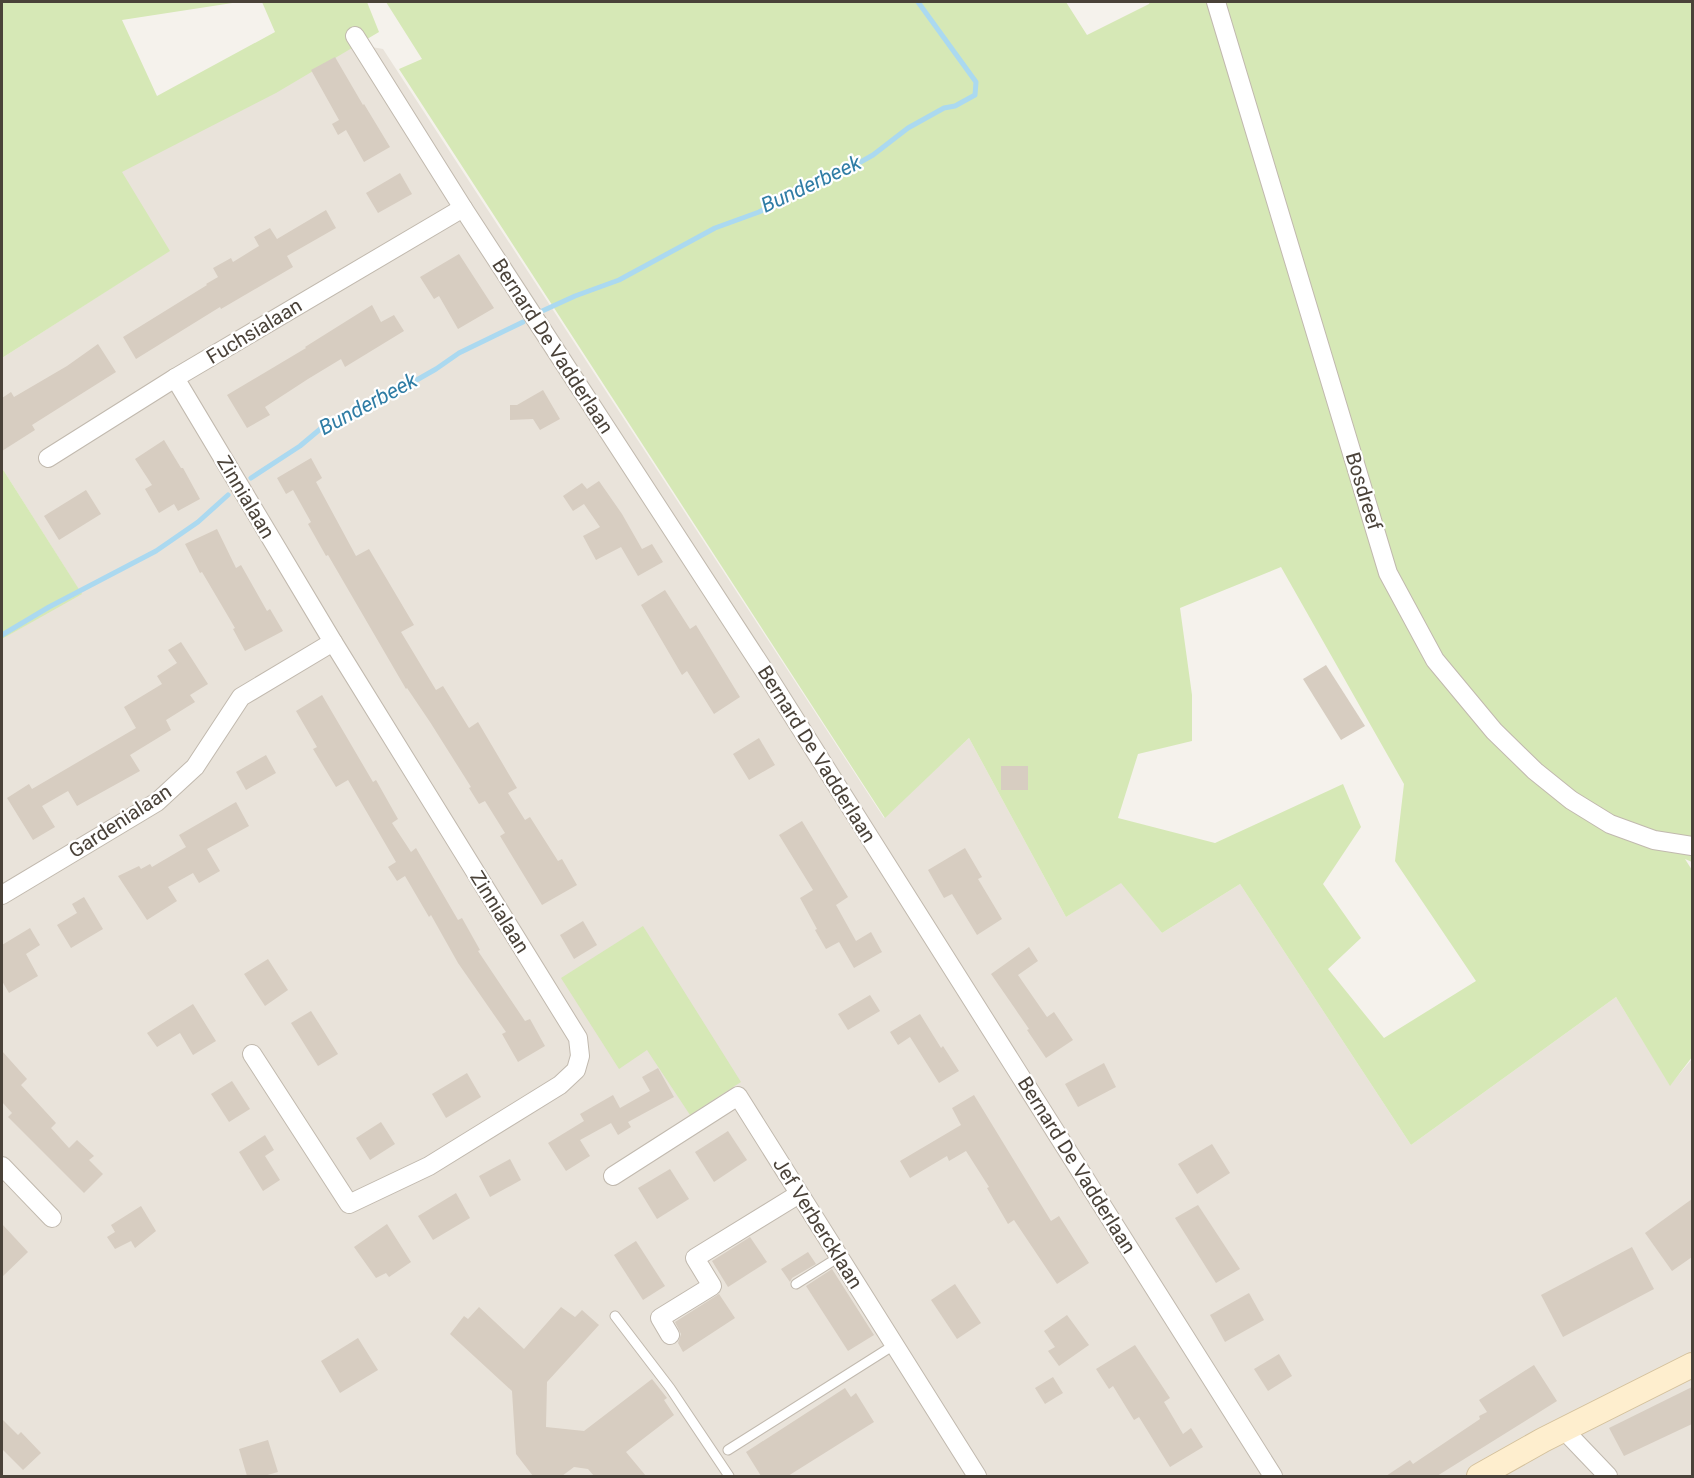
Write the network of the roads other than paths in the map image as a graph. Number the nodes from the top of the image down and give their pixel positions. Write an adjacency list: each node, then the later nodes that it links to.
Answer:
1 (1216, 2): 7 (street, Bosdreef)
2 (355, 36): 3 (street, Bernard De Vadderlaan)
3 (463, 208): 4 (street, Fuchsialaan); 24 (street, Bernard De Vadderlaan)
4 (175, 378): 5 (street, Fuchsialaan); 6 (street, Zinnialaan)
5 (48, 459)
6 (333, 642): 8 (street, Gardenialaan); 9 (street, Zinnialaan)
7 (1692, 846)
8 (2, 895)
9 (252, 1054)
10 (2, 1166): 13 (street)
11 (613, 1176): 12 (street, Jef Verbercklaan)
12 (799, 1194): 14 (street, Jef Verbercklaan); 17 (street)
13 (52, 1218)
14 (839, 1257): 15 (lane); 18 (street, Jef Verbercklaan)
15 (796, 1284)
16 (615, 1316): 22 (lane)
17 (670, 1335)
18 (894, 1344): 21 (lane); 23 (street, Jef Verbercklaan)
19 (1692, 1365): 20 (street)
20 (1564, 1430): 25 (street); 26 (street)
21 (728, 1450)
22 (729, 1476)
23 (977, 1476)
24 (1273, 1476)
25 (1479, 1476)
26 (1608, 1476)

